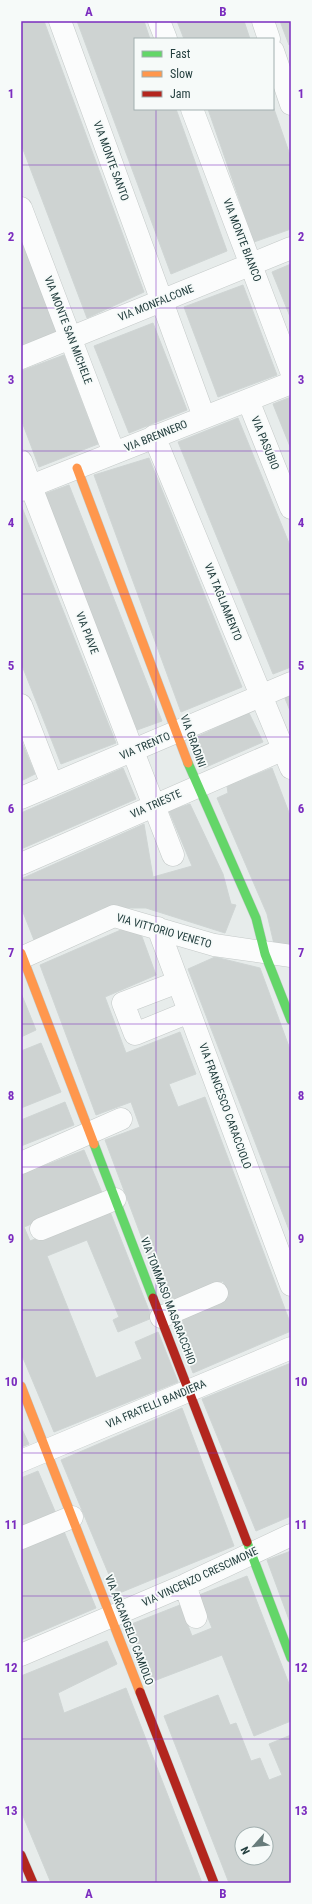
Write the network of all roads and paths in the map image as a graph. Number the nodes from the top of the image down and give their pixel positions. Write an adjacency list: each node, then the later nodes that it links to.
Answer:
1 (60, 21): 12 (street, VIA MONTE SANTO)
2 (159, 21): 4 (street)
3 (263, 21): 5 (street)
4 (166, 38)
5 (269, 38)
6 (274, 54): 7 (street)
7 (291, 104)
8 (192, 110): 11 (street, VIA MONTE BIANCO)
9 (21, 208): 13 (street, VIA MONTE SAN MICHELE)
10 (291, 248): 11 (street, VIA MONFALCONE)
11 (251, 265): 12 (street, VIA MONFALCONE); 15 (street, VIA MONTE BIANCO)
12 (162, 301): 13 (street, VIA MONFALCONE); 18 (street, VIA MONTE SANTO)
13 (70, 338): 14 (street, VIA MONFALCONE); 20 (street, VIA MONTE SAN MICHELE)
14 (21, 358)
15 (291, 371)
16 (291, 383): 17 (street, VIA BRENNERO)
17 (248, 400): 18 (street, VIA BRENNERO); 24 (street, VIA PASUBIO)
18 (204, 418): 19 (street, VIA BRENNERO)
19 (154, 436): 20 (street, VIA BRENNERO); 26 (street, VIA TAGLIAMENTO)
20 (114, 453): 22 (street, VIA BRENNERO)
21 (21, 461): 23 (street, VIA PIAVE)
22 (77, 468): 23 (street, VIA BRENNERO); 28 (street, VIA GRADINI)
23 (26, 488): 29 (street, VIA PIAVE)
24 (291, 508)
25 (291, 683): 26 (street, VIA TRENTO)
26 (262, 696): 28 (street, VIA TRENTO); 30 (street, VIA TAGLIAMENTO)
27 (21, 705): 31 (street)
28 (177, 732): 29 (street, VIA TRENTO); 32 (street, VIA GRADINI)
29 (133, 751): 31 (street, VIA TRENTO); 34 (street, VIA PIAVE)
30 (288, 754): 32 (street, VIA TRIESTE)
31 (52, 785): 33 (street, VIA TRENTO)
32 (197, 786): 34 (street, VIA TRIESTE); 38 (street, VIA GRADINI)
33 (21, 798)
34 (154, 805): 35 (street, VIA PIAVE); 36 (street, VIA TRIESTE)
35 (173, 855)
36 (21, 864)
37 (158, 928): 38 (street, VIA VITTORIO VENETO); 39 (street, VIA VITTORIO VENETO); 41 (street, VIA FRANCESCO CARACCIOLO)
38 (265, 954): 40 (street, VIA VITTORIO VENETO); 43 (street, VIA GRADINI)
39 (21, 956): 45 (street, VIA TOMMASO MASARACCHIO)
40 (291, 956)
41 (178, 982): 42 (street, VIA FRANCESCO CARACCIOLO); 42 (street)
42 (190, 1012): 49 (street, VIA FRANCESCO CARACCIOLO)
43 (291, 1020)
44 (121, 1119): 45 (street)
45 (90, 1133): 46 (street); 47 (street, VIA TOMMASO MASARACCHIO)
46 (21, 1163)
47 (115, 1199): 48 (street); 51 (street, VIA TOMMASO MASARACCHIO)
48 (41, 1229)
49 (291, 1285)
50 (217, 1293): 51 (street)
51 (161, 1317): 54 (street, VIA TOMMASO MASARACCHIO)
52 (291, 1348): 54 (street, VIA FRATELLI BANDIERA)
53 (21, 1388): 55 (street, VIA ARCANGELO CAMIOLO)
54 (189, 1390): 55 (street, VIA FRATELLI BANDIERA); 60 (street, VIA TOMMASO MASARACCHIO)
55 (46, 1450): 56 (street, VIA FRATELLI BANDIERA); 57 (street, VIA ARCANGELO CAMIOLO)
56 (21, 1461)
57 (72, 1517): 59 (street); 62 (street, VIA ARCANGELO CAMIOLO)
58 (291, 1535): 60 (street, VIA VINCENZO CRESCIMONE)
59 (21, 1538)
60 (251, 1553): 61 (street, VIA VINCENZO CRESCIMONE); 65 (street, VIA TOMMASO MASARACCHIO)
61 (185, 1585): 62 (street, VIA VINCENZO CRESCIMONE); 63 (street)
62 (111, 1617): 64 (street, VIA VINCENZO CRESCIMONE); 68 (street, VIA ARCANGELO CAMIOLO)
63 (196, 1617)
64 (21, 1655)
65 (291, 1658)
66 (21, 1855): 67 (street)
67 (33, 1883)
68 (214, 1883)

